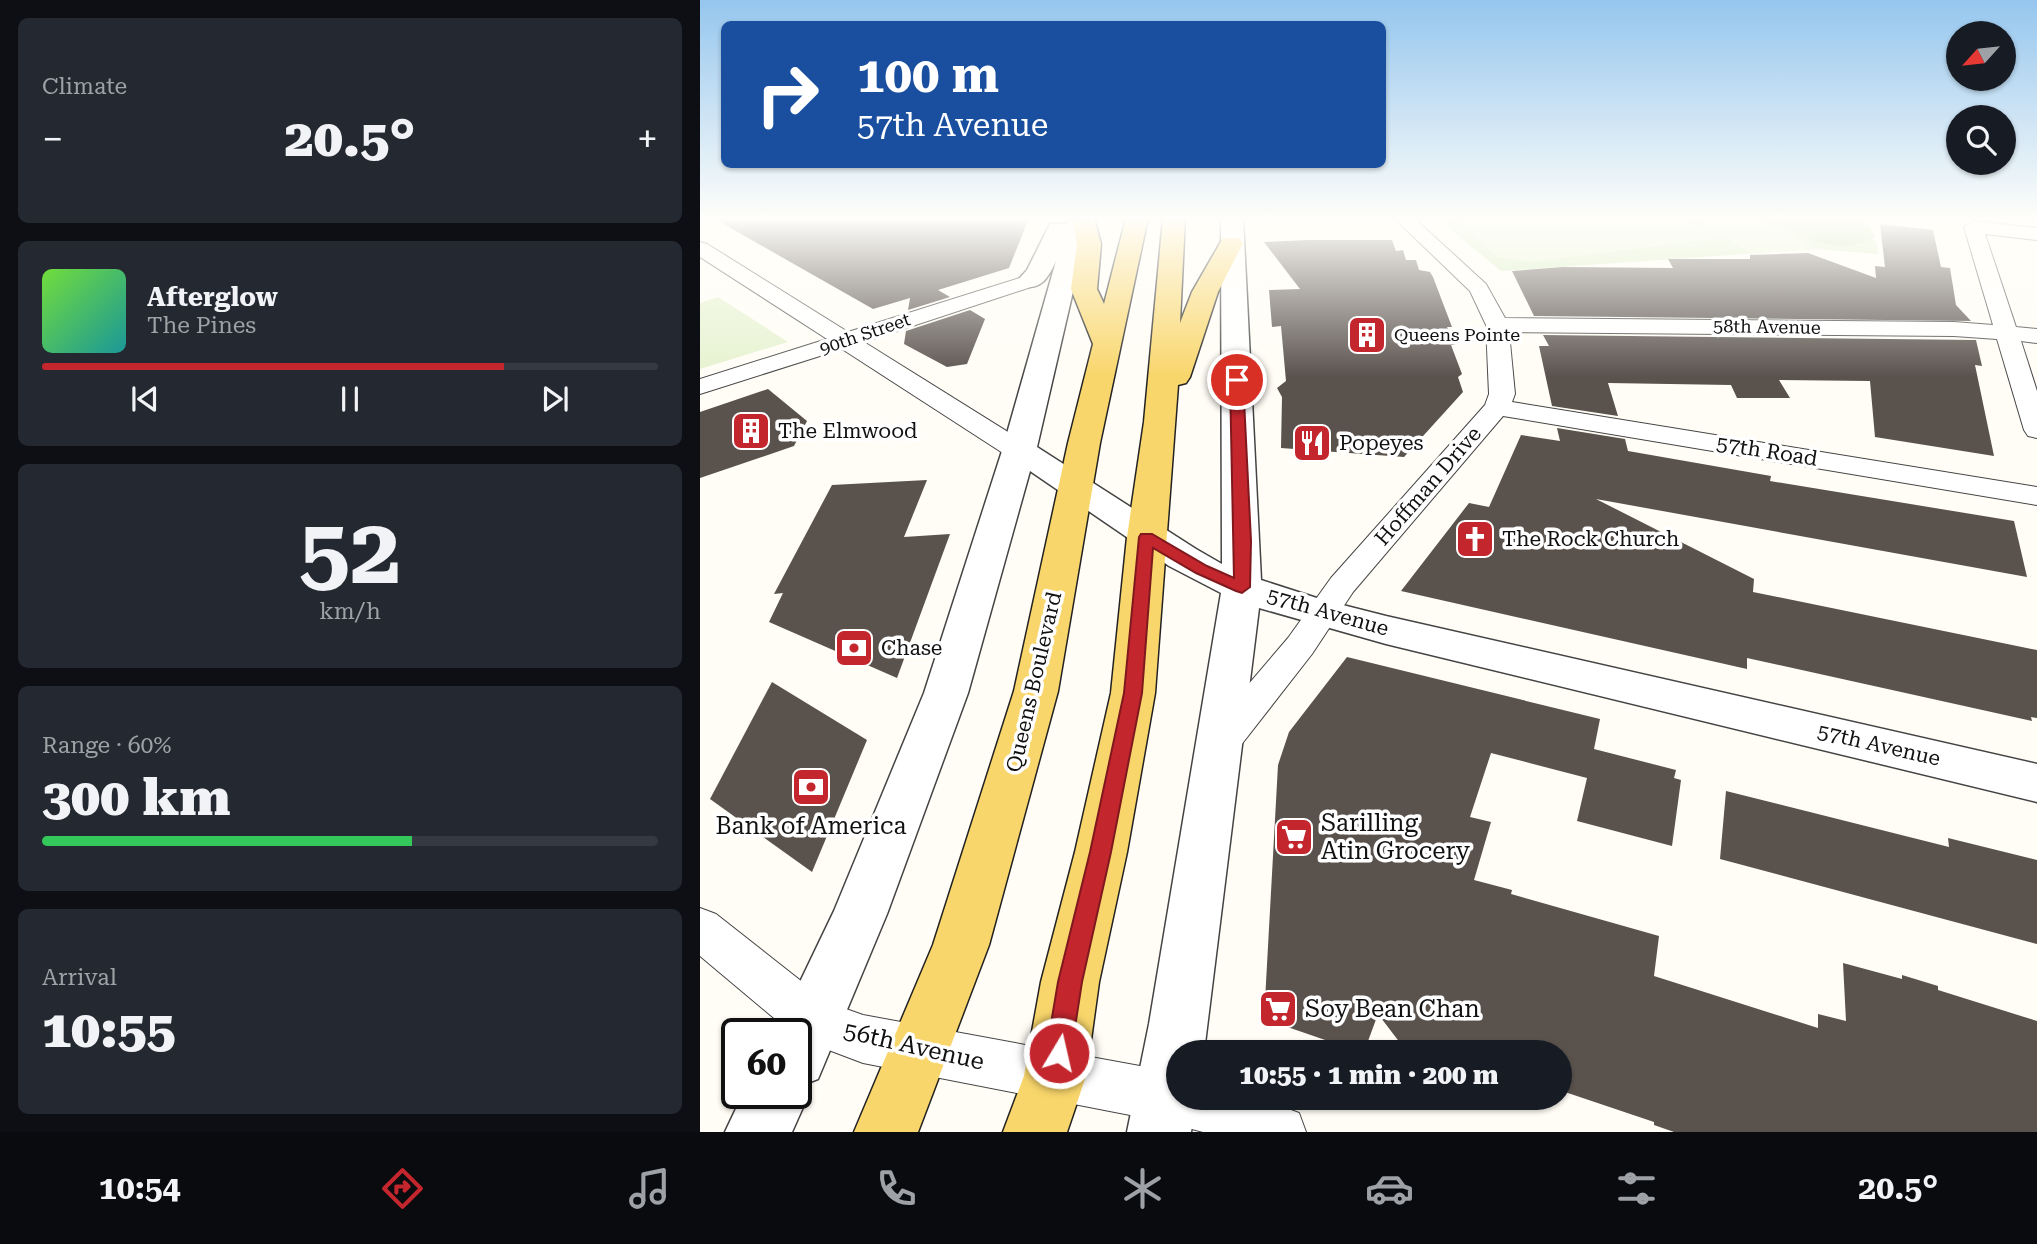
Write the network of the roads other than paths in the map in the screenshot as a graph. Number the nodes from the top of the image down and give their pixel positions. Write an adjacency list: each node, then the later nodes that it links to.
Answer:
1 (736, 271): 15 (street, 57th Avenue)
2 (1039, 271): 11 (street)
3 (1067, 271): 21 (street)
4 (1086, 271): 16 (main road)
5 (1124, 271): 16 (main road, Queens Boulevard)
6 (1170, 271): 19 (main road)
7 (1214, 271): 19 (main road)
8 (1233, 271): 25 (street)
9 (1460, 271): 12 (street, Hoffman Drive)
10 (1987, 271): 13 (street)
11 (1030, 281): 15 (street, 90th Street)
12 (1497, 325): 13 (street, 58th Avenue); 18 (street, Hoffman Drive)
13 (2006, 333): 14 (street, 58th Avenue); 20 (street)
14 (2037, 336)
15 (846, 340): 17 (street, 90th Street); 21 (street, 57th Avenue)
16 (1107, 343): 22 (main road, Queens Boulevard)
17 (700, 387)
18 (1497, 407): 23 (street, 57th Road); 26 (street, Hoffman Drive)
19 (1160, 422): 24 (main road)
20 (2037, 429)
21 (1019, 451): 22 (street, 57th Avenue); 31 (street)
22 (1076, 484): 24 (street, 57th Avenue); 33 (main road, Queens Boulevard)
23 (2037, 496)
24 (1146, 537): 25 (street, 57th Avenue); 34 (main road)
25 (1242, 587): 26 (street, 57th Avenue); 27 (street)
26 (1324, 612): 27 (street, Hoffman Drive); 28 (street, 57th Avenue)
27 (1220, 744): 36 (street)
28 (2037, 783)
29 (700, 928): 30 (street, 56th Avenue)
30 (785, 1018)
31 (812, 1023)
32 (812, 1039): 33 (street, 56th Avenue)
33 (919, 1050): 34 (street, 56th Avenue); 38 (main road, Queens Boulevard)
34 (1045, 1104): 36 (street, 56th Avenue)
35 (770, 1109): 37 (street)
36 (1163, 1114): 39 (street, 56th Avenue)
37 (757, 1132)
38 (886, 1132)
39 (1280, 1132)

